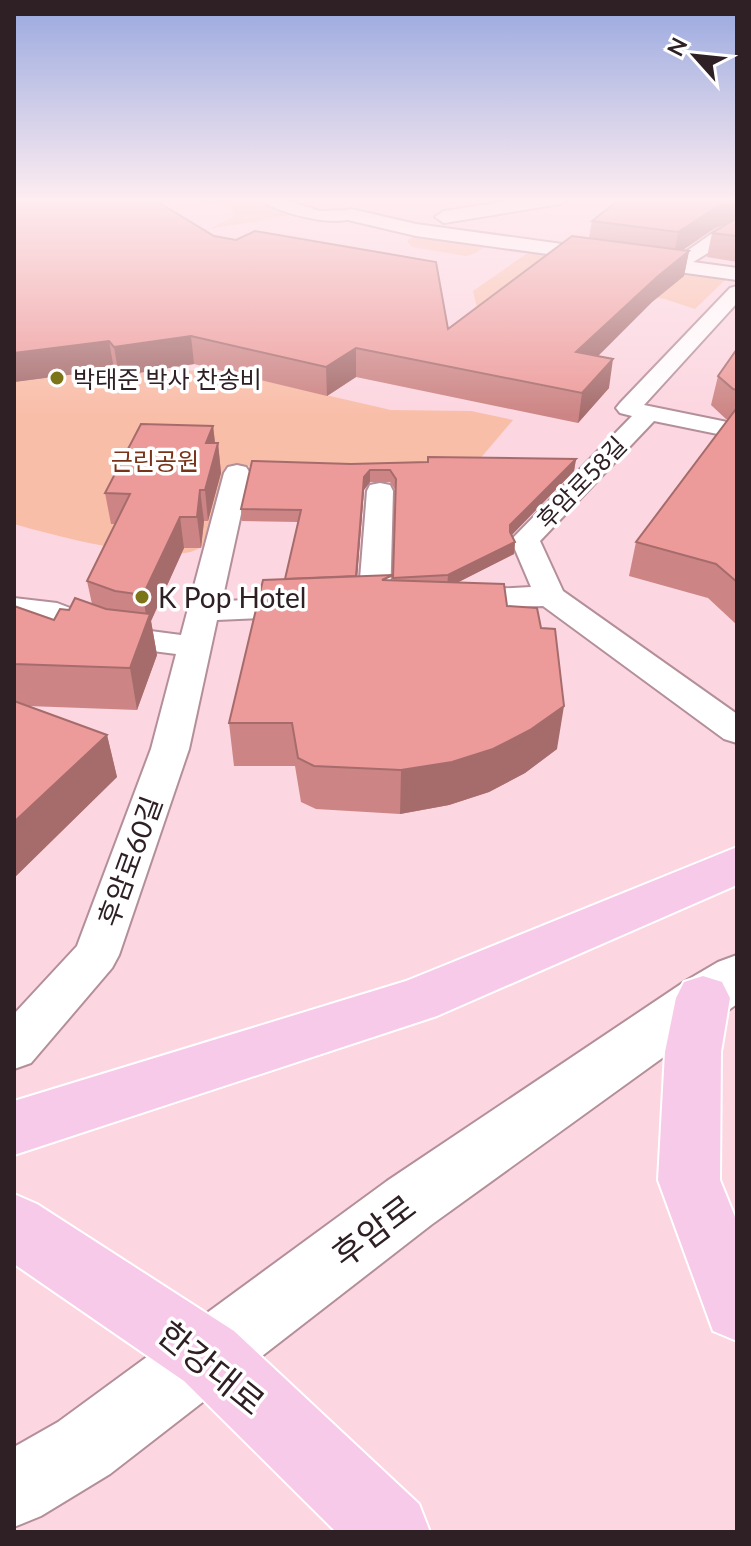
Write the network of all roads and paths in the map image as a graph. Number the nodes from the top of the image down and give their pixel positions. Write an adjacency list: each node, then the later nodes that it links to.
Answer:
1 (737, 292): 2 (street, 후암로58길)
2 (649, 413): 3 (street); 6 (street, 후암로58길)
3 (737, 431)
4 (237, 473): 9 (street, 후암로60길)
5 (380, 491): 7 (street)
6 (550, 596): 7 (street); 10 (street)
7 (403, 603): 9 (street)
8 (14, 607): 9 (street)
9 (200, 629): 13 (street, 후암로60길)
10 (737, 731)
11 (737, 865): 14 (main road)
12 (720, 987): 16 (main road); 17 (main road, 후암로)
13 (14, 1048)
14 (14, 1128)
15 (14, 1226): 17 (main road, 한강대로)
16 (737, 1307)
17 (209, 1356): 18 (main road, 후암로); 19 (main road, 한강대로)
18 (14, 1489)
19 (391, 1532)

